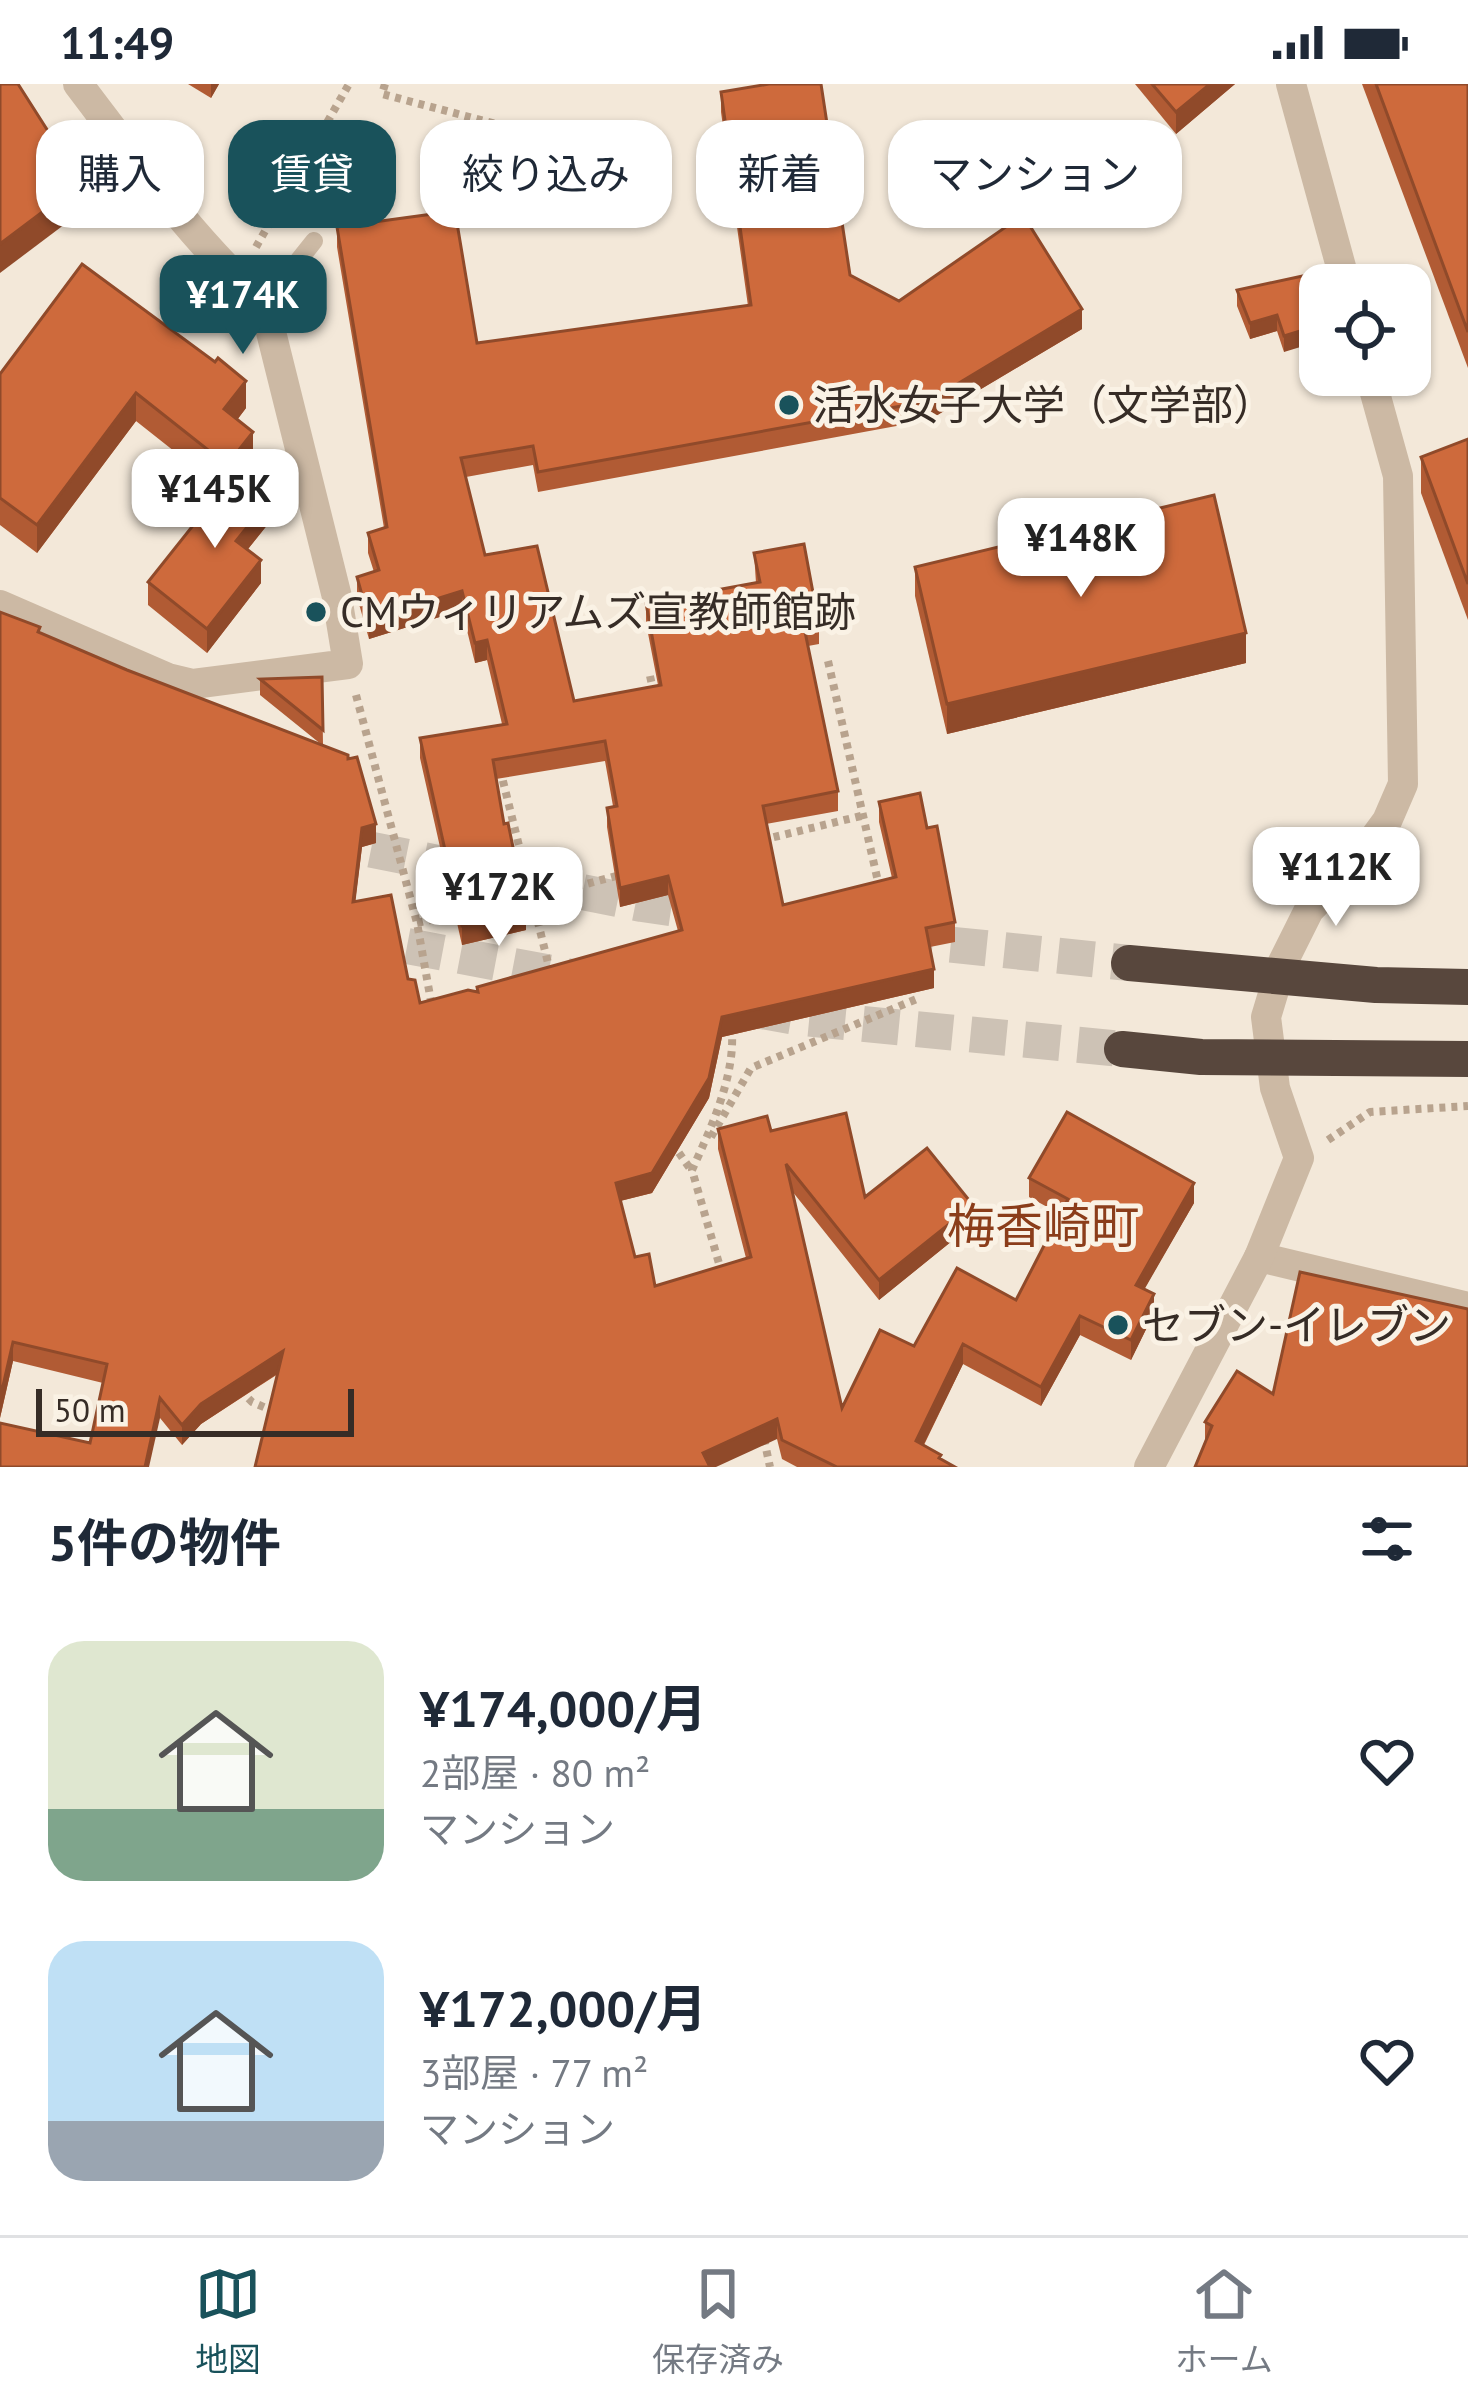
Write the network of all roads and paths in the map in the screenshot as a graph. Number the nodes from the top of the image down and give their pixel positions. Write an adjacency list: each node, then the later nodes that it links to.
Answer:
1 (79, 84): 9 (street)
2 (349, 84): 6 (path)
3 (385, 84): 5 (path)
4 (1291, 84): 8 (street)
5 (480, 120)
6 (260, 240)
7 (314, 241): 9 (lane)
8 (1340, 264)
9 (264, 304): 13 (street)
10 (1376, 396): 35 (street)
11 (0, 605): 13 (street)
12 (828, 661): 17 (path)
13 (348, 664): 24 (path)
14 (650, 676): 15 (path)
15 (655, 699)
16 (496, 753): 21 (path)
17 (861, 816): 18 (path); 20 (path)
18 (757, 841)
19 (625, 874): 21 (path)
20 (860, 893)
21 (532, 898): 22 (path); 27 (path)
22 (509, 903)
23 (463, 913): 24 (path)
24 (417, 923): 30 (path)
25 (1130, 963): 26 (highway)
26 (1468, 987)
27 (555, 988)
28 (920, 998): 36 (path)
29 (728, 1009): 36 (path)
30 (435, 1024)
31 (1122, 1049): 32 (highway)
32 (1468, 1059)
33 (1468, 1106): 35 (path)
34 (665, 1134): 36 (path)
35 (1299, 1158): 37 (street)
36 (692, 1170): 38 (path)
37 (1259, 1257): 39 (street); 44 (street)
38 (724, 1279)
39 (1468, 1307)
40 (235, 1386): 41 (path)
41 (289, 1419)
42 (761, 1426): 43 (path)
43 (770, 1467)
44 (1149, 1467)

